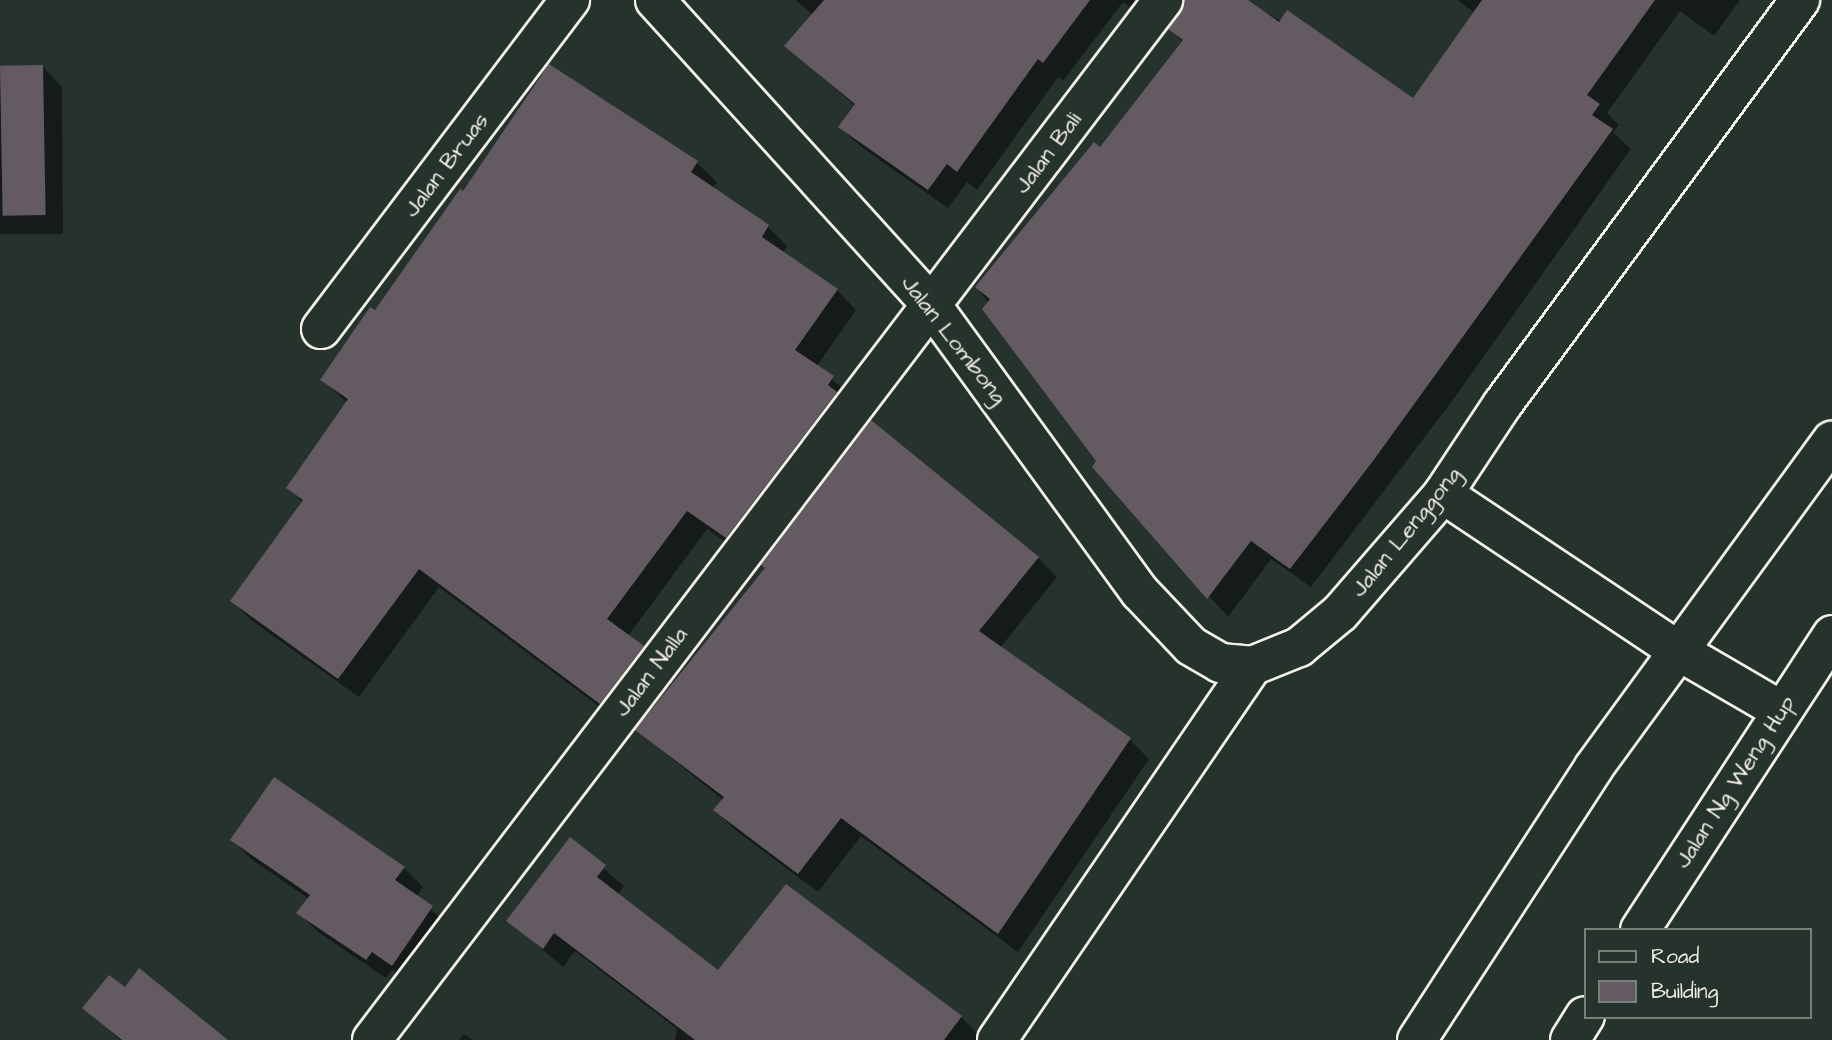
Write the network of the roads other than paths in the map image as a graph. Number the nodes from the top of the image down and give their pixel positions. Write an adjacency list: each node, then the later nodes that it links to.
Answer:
1 (570, 0): 6 (street, Jalan Bruas)
2 (655, 0): 5 (street, Jalan Lombong)
3 (1163, 0): 5 (street, Jalan Bali)
4 (1800, 0): 8 (street, Jalan Lenggong)
5 (932, 306): 11 (street, Jalan Lombong); 15 (street, Jalan Nalla)
6 (321, 330)
7 (1832, 441): 10 (street)
8 (1443, 494): 10 (street); 11 (street, Jalan Lenggong)
9 (1832, 635): 12 (street, Jalan Ng Weng Hup)
10 (1677, 649): 12 (street); 17 (street)
11 (1252, 666): 16 (street)
12 (1780, 710): 13 (street, Jalan Ng Weng Hup)
13 (1641, 928)
14 (1584, 1018): 18 (street)
15 (372, 1040)
16 (997, 1040)
17 (1417, 1040)
18 (1570, 1040)

